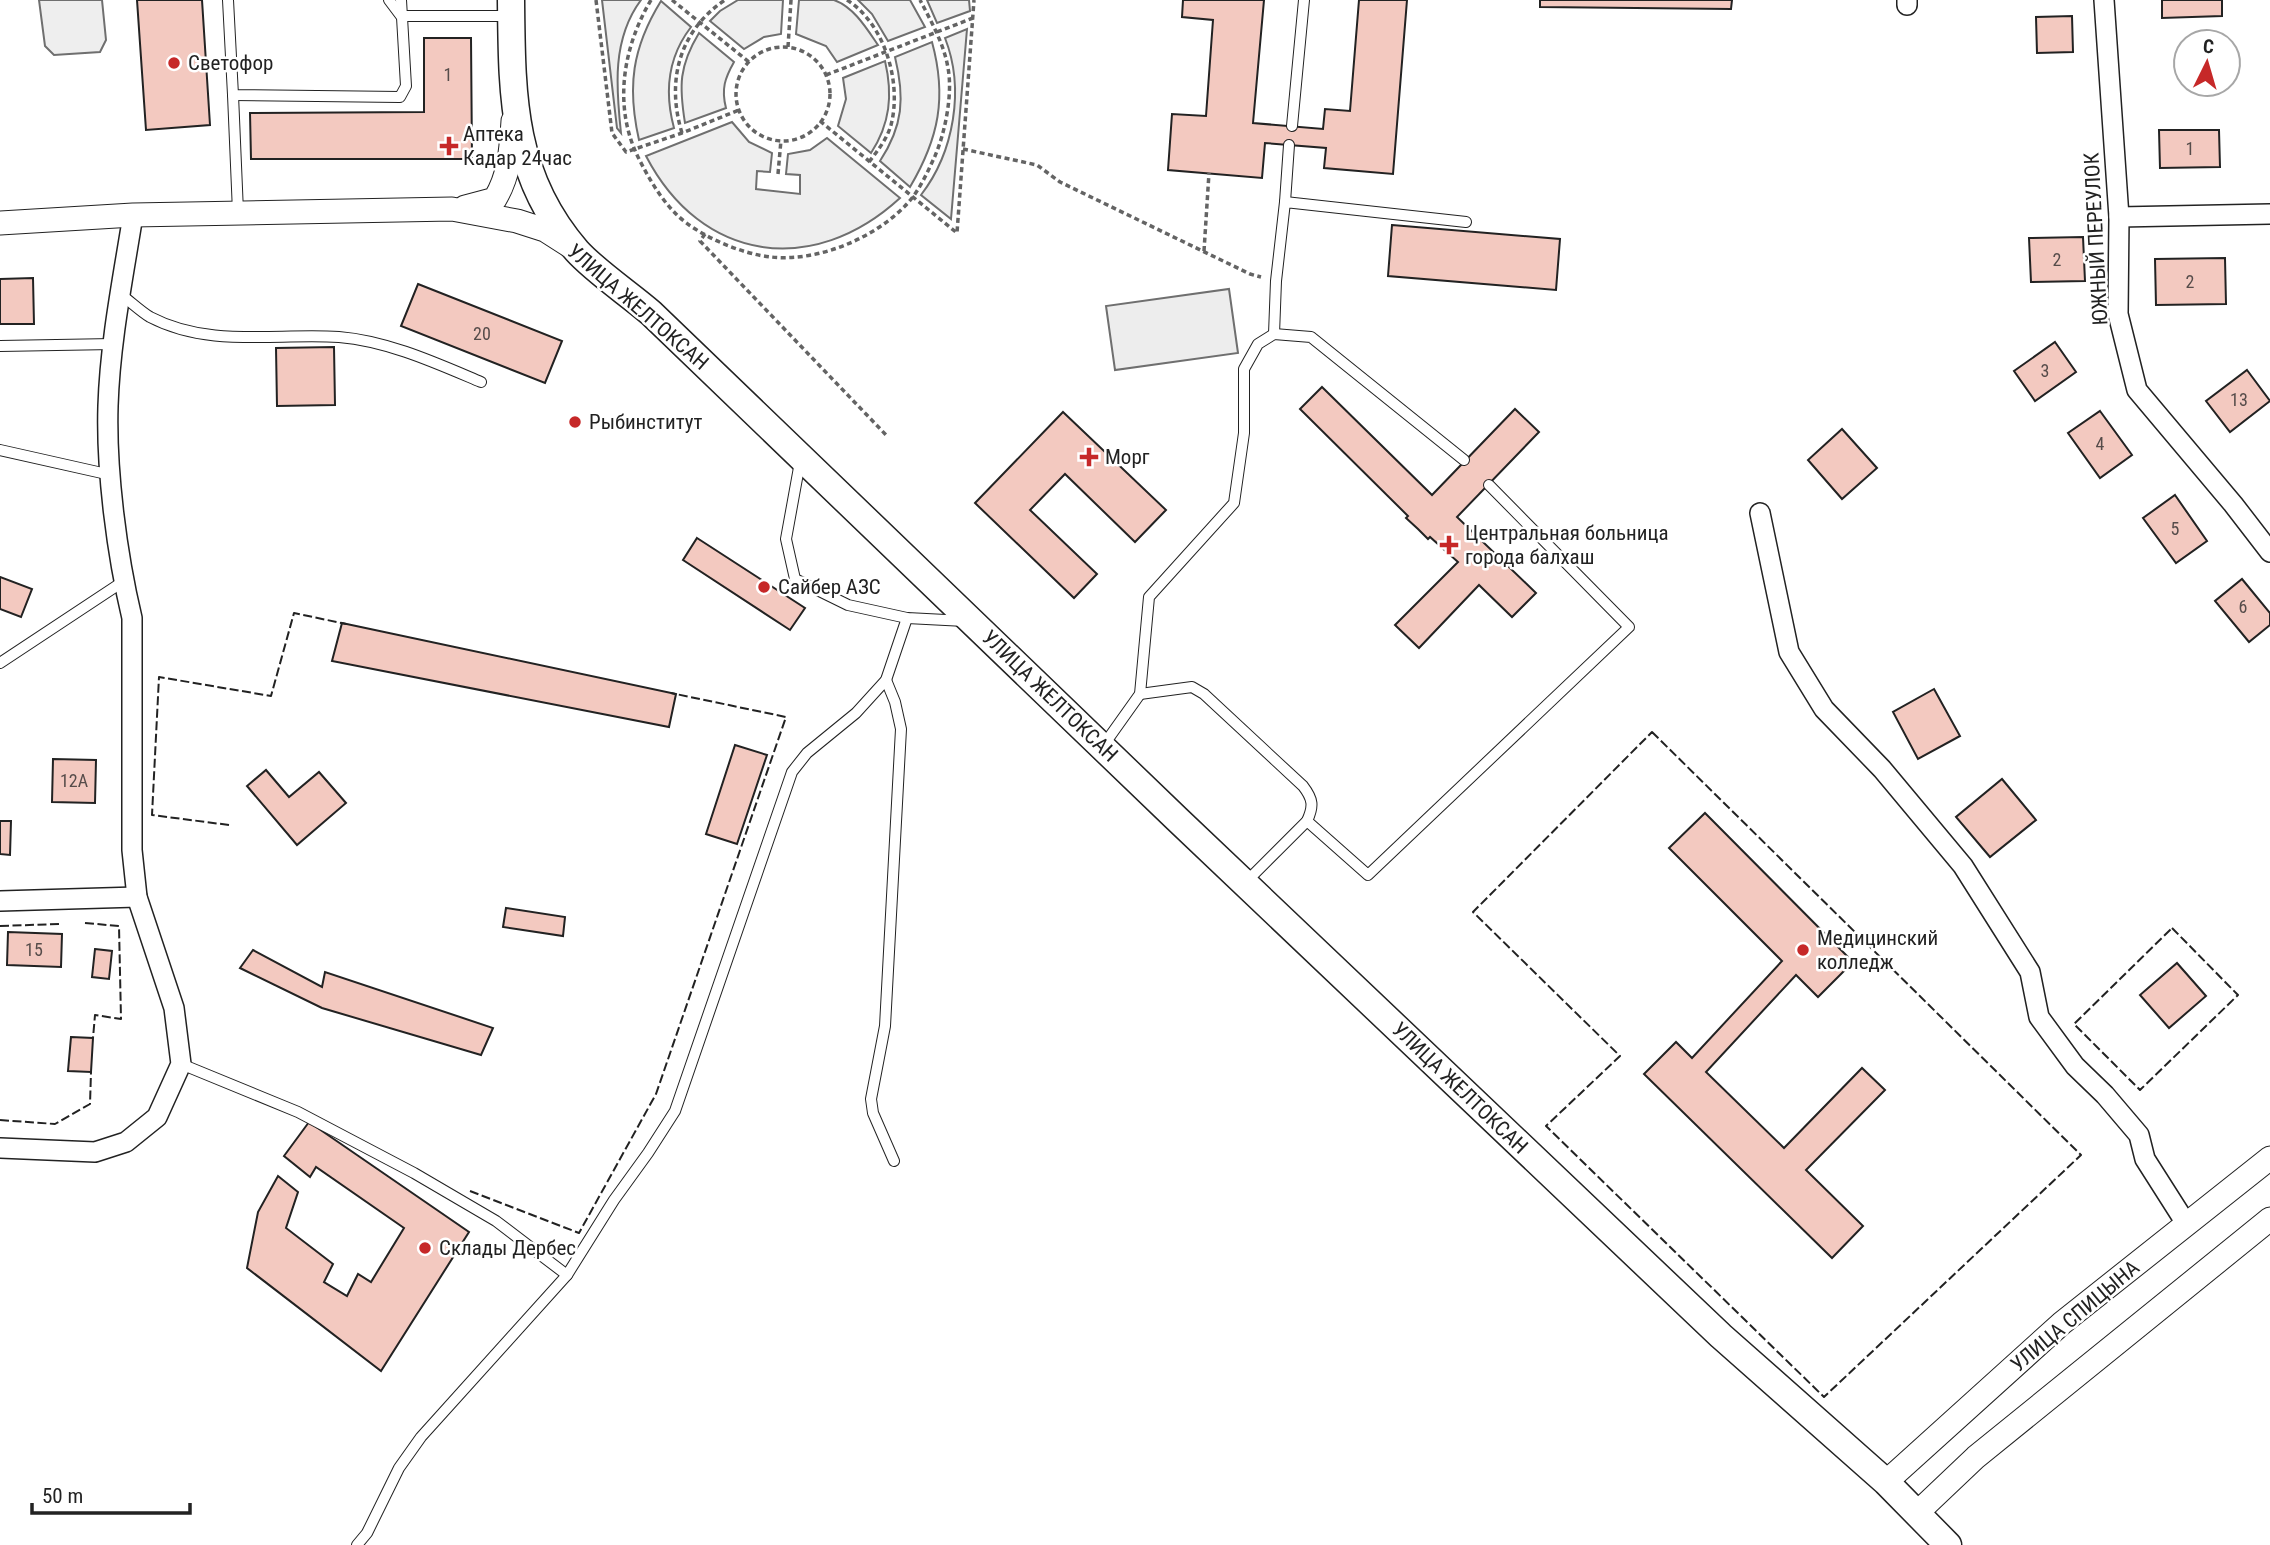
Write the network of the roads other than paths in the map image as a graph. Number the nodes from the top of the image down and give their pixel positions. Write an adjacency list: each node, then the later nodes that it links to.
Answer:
1 (228, 0): 8 (lane)
2 (389, 0): 7 (lane)
3 (401, 0): 7 (lane)
4 (1304, 0): 10 (lane)
5 (2104, 0): 17 (street, ЮЖНЫЙ ПЕРЕУЛОК)
6 (511, 8): 7 (lane); 9 (main road)
7 (401, 16): 8 (lane)
8 (233, 95): 14 (lane)
9 (514, 107): 13 (street); 20 (main road)
10 (1292, 126)
11 (1289, 145): 12 (lane)
12 (1285, 202): 18 (lane); 22 (lane)
13 (452, 209): 14 (street, УЛИЦА ЖЕЛТОКСАН); 20 (street, УЛИЦА ЖЕЛТОКСАН)
14 (238, 212): 16 (street, УЛИЦА ЖЕЛТОКСАН)
15 (2270, 214): 17 (street)
16 (133, 215): 19 (street, УЛИЦА ЖЕЛТОКСАН); 21 (street)
17 (2119, 217): 32 (street, ЮЖНЫЙ ПЕРЕУЛОК)
18 (1466, 222)
19 (0, 223)
20 (578, 251): 27 (main road, УЛИЦА ЖЕЛТОКСАН)
21 (120, 294): 23 (street); 25 (lane)
22 (1274, 334): 28 (lane); 38 (lane)
23 (113, 344): 24 (lane); 29 (street)
24 (0, 345)
25 (481, 382)
26 (0, 450): 29 (lane)
27 (800, 458): 34 (lane); 35 (main road, УЛИЦА ЖЕЛТОКСАН)
28 (1464, 460)
29 (111, 475): 33 (street)
30 (1489, 485): 40 (lane)
31 (1760, 513): 49 (street)
32 (2270, 552)
33 (124, 581): 36 (lane); 42 (street)
34 (907, 618): 35 (lane); 37 (lane)
35 (972, 621): 39 (main road, УЛИЦА ЖЕЛТОКСАН)
36 (0, 663)
37 (886, 680): 47 (lane); 50 (lane)
38 (1140, 694): 39 (lane); 40 (lane)
39 (1102, 747): 41 (main road, УЛИЦА ЖЕЛТОКСАН)
40 (1307, 821): 41 (lane)
41 (1245, 884): 51 (main road, УЛИЦА ЖЕЛТОКСАН)
42 (137, 897): 43 (street); 44 (street)
43 (0, 901)
44 (181, 1064): 45 (street); 50 (lane)
45 (0, 1148)
46 (2270, 1158): 49 (street, УЛИЦА СПИЦЫНА)
47 (894, 1161)
48 (2270, 1219): 52 (street)
49 (2187, 1225): 51 (street, УЛИЦА СПИЦЫНА)
50 (567, 1275): 53 (lane)
51 (1886, 1482): 52 (main road, УЛИЦА ЖЕЛТОКСАН)
52 (1917, 1513): 54 (main road, УЛИЦА ЖЕЛТОКСАН)
53 (357, 1545)
54 (1948, 1545)

